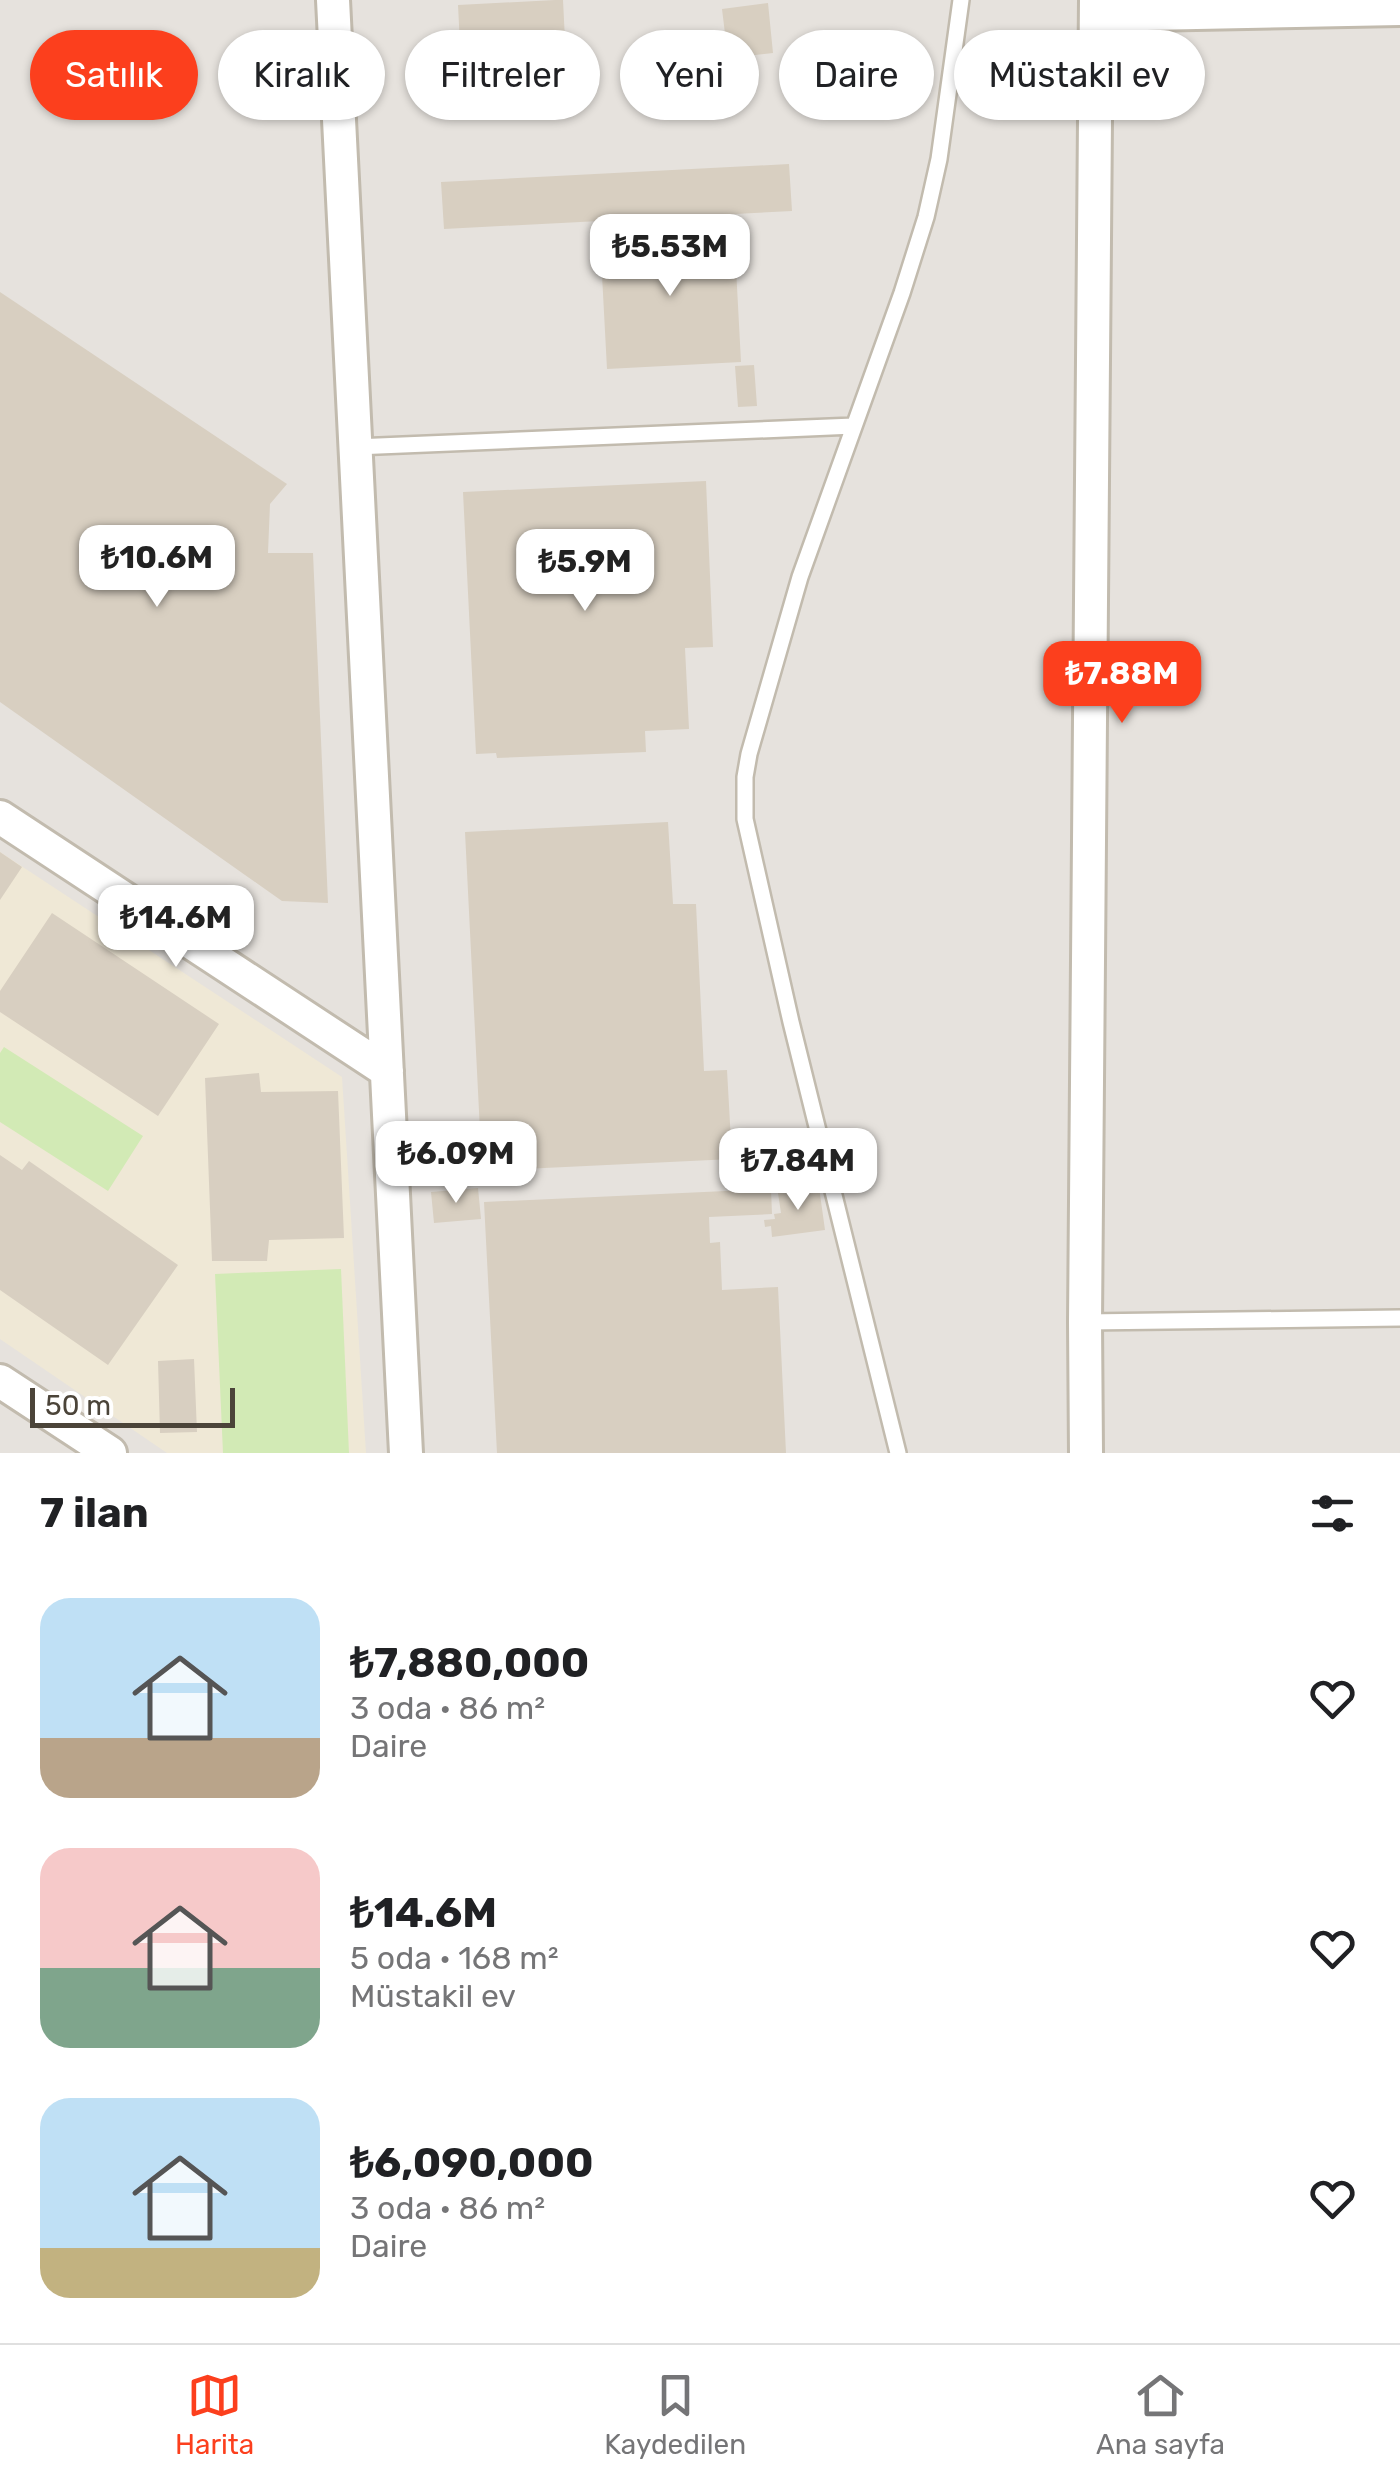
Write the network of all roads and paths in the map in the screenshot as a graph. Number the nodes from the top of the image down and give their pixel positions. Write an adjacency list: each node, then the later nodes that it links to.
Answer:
1 (333, 0): 6 (street)
2 (961, 0): 5 (lane)
3 (1096, 8): 4 (street); 10 (street)
4 (1400, 9)
5 (854, 426): 6 (lane); 14 (lane)
6 (356, 447): 8 (street)
7 (0, 817): 8 (street)
8 (387, 1071): 13 (street)
9 (1400, 1318): 10 (lane)
10 (1085, 1322): 15 (street)
11 (0, 1381): 12 (street)
12 (110, 1453)
13 (406, 1453)
14 (898, 1453)
15 (1086, 1453)

